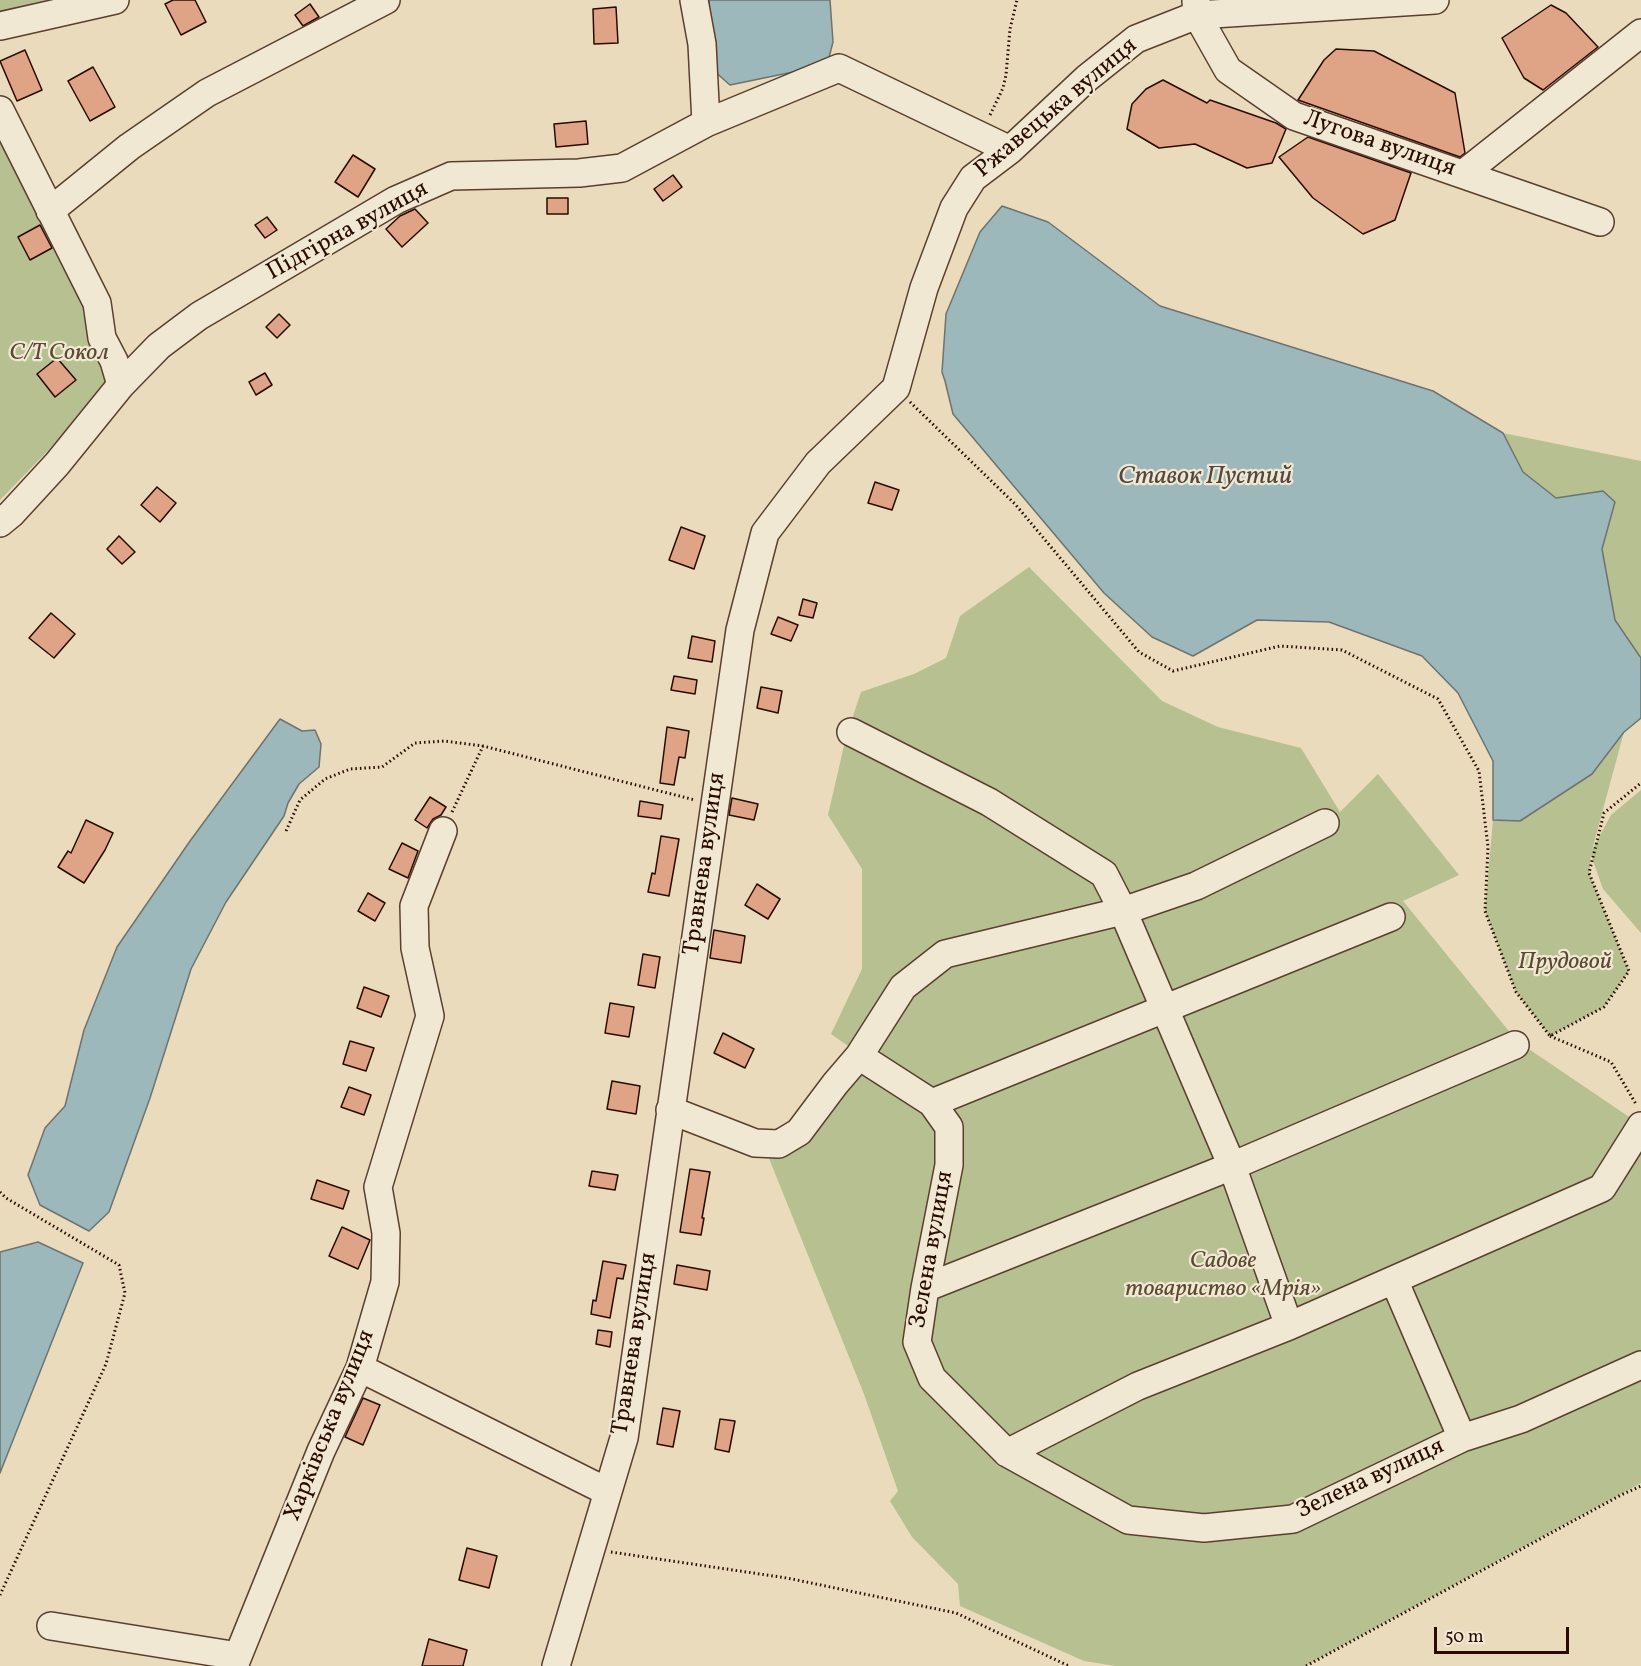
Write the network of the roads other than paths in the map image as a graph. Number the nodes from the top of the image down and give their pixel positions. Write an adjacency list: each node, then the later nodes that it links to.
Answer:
1 (115, 0): 7 (street)
2 (386, 0): 13 (street)
3 (694, 0): 10 (street)
4 (1436, 0): 5 (street, Ржавецька вулиця)
5 (1313, 4): 6 (street, Ржавецька вулиця)
6 (1196, 8): 11 (street, Ржавецька вулиця); 12 (street, Лугова вулиця)
7 (0, 26)
8 (1641, 33): 12 (street)
9 (0, 110): 13 (street)
10 (706, 123): 11 (street, Підгірна вулиця); 15 (street, Підгірна вулиця)
11 (1010, 150): 16 (street, Ржавецька вулиця)
12 (1463, 174): 14 (street, Лугова вулиця)
13 (50, 211): 15 (street)
14 (1600, 222)
15 (121, 385): 17 (street, Підгірна вулиця)
16 (896, 388): 27 (street, Травнева вулиця)
17 (0, 523)
18 (851, 732): 21 (street)
19 (1325, 823): 21 (street)
20 (443, 831): 34 (street, Харківська вулиця)
21 (1123, 911): 23 (street); 25 (street)
22 (1391, 918): 23 (street)
23 (1165, 1009): 26 (street); 29 (street)
24 (1515, 1046): 29 (street)
25 (858, 1056): 26 (street, Зелена вулиця); 27 (street)
26 (932, 1103): 31 (street, Зелена вулиця)
27 (670, 1110): 37 (street, Травнева вулиця)
28 (1641, 1126): 30 (street)
29 (1232, 1166): 31 (street); 32 (street)
30 (1394, 1280): 32 (street); 35 (street)
31 (925, 1288): 36 (street, Зелена вулиця)
32 (1288, 1326): 36 (street)
33 (1641, 1365): 35 (street, Зелена вулиця)
34 (360, 1368): 37 (street); 39 (street, Харківська вулиця)
35 (1461, 1437): 36 (street, Зелена вулиця)
36 (1007, 1453)
37 (606, 1491): 40 (street, Травнева вулиця)
38 (51, 1626): 39 (street)
39 (236, 1661)
40 (556, 1666)

